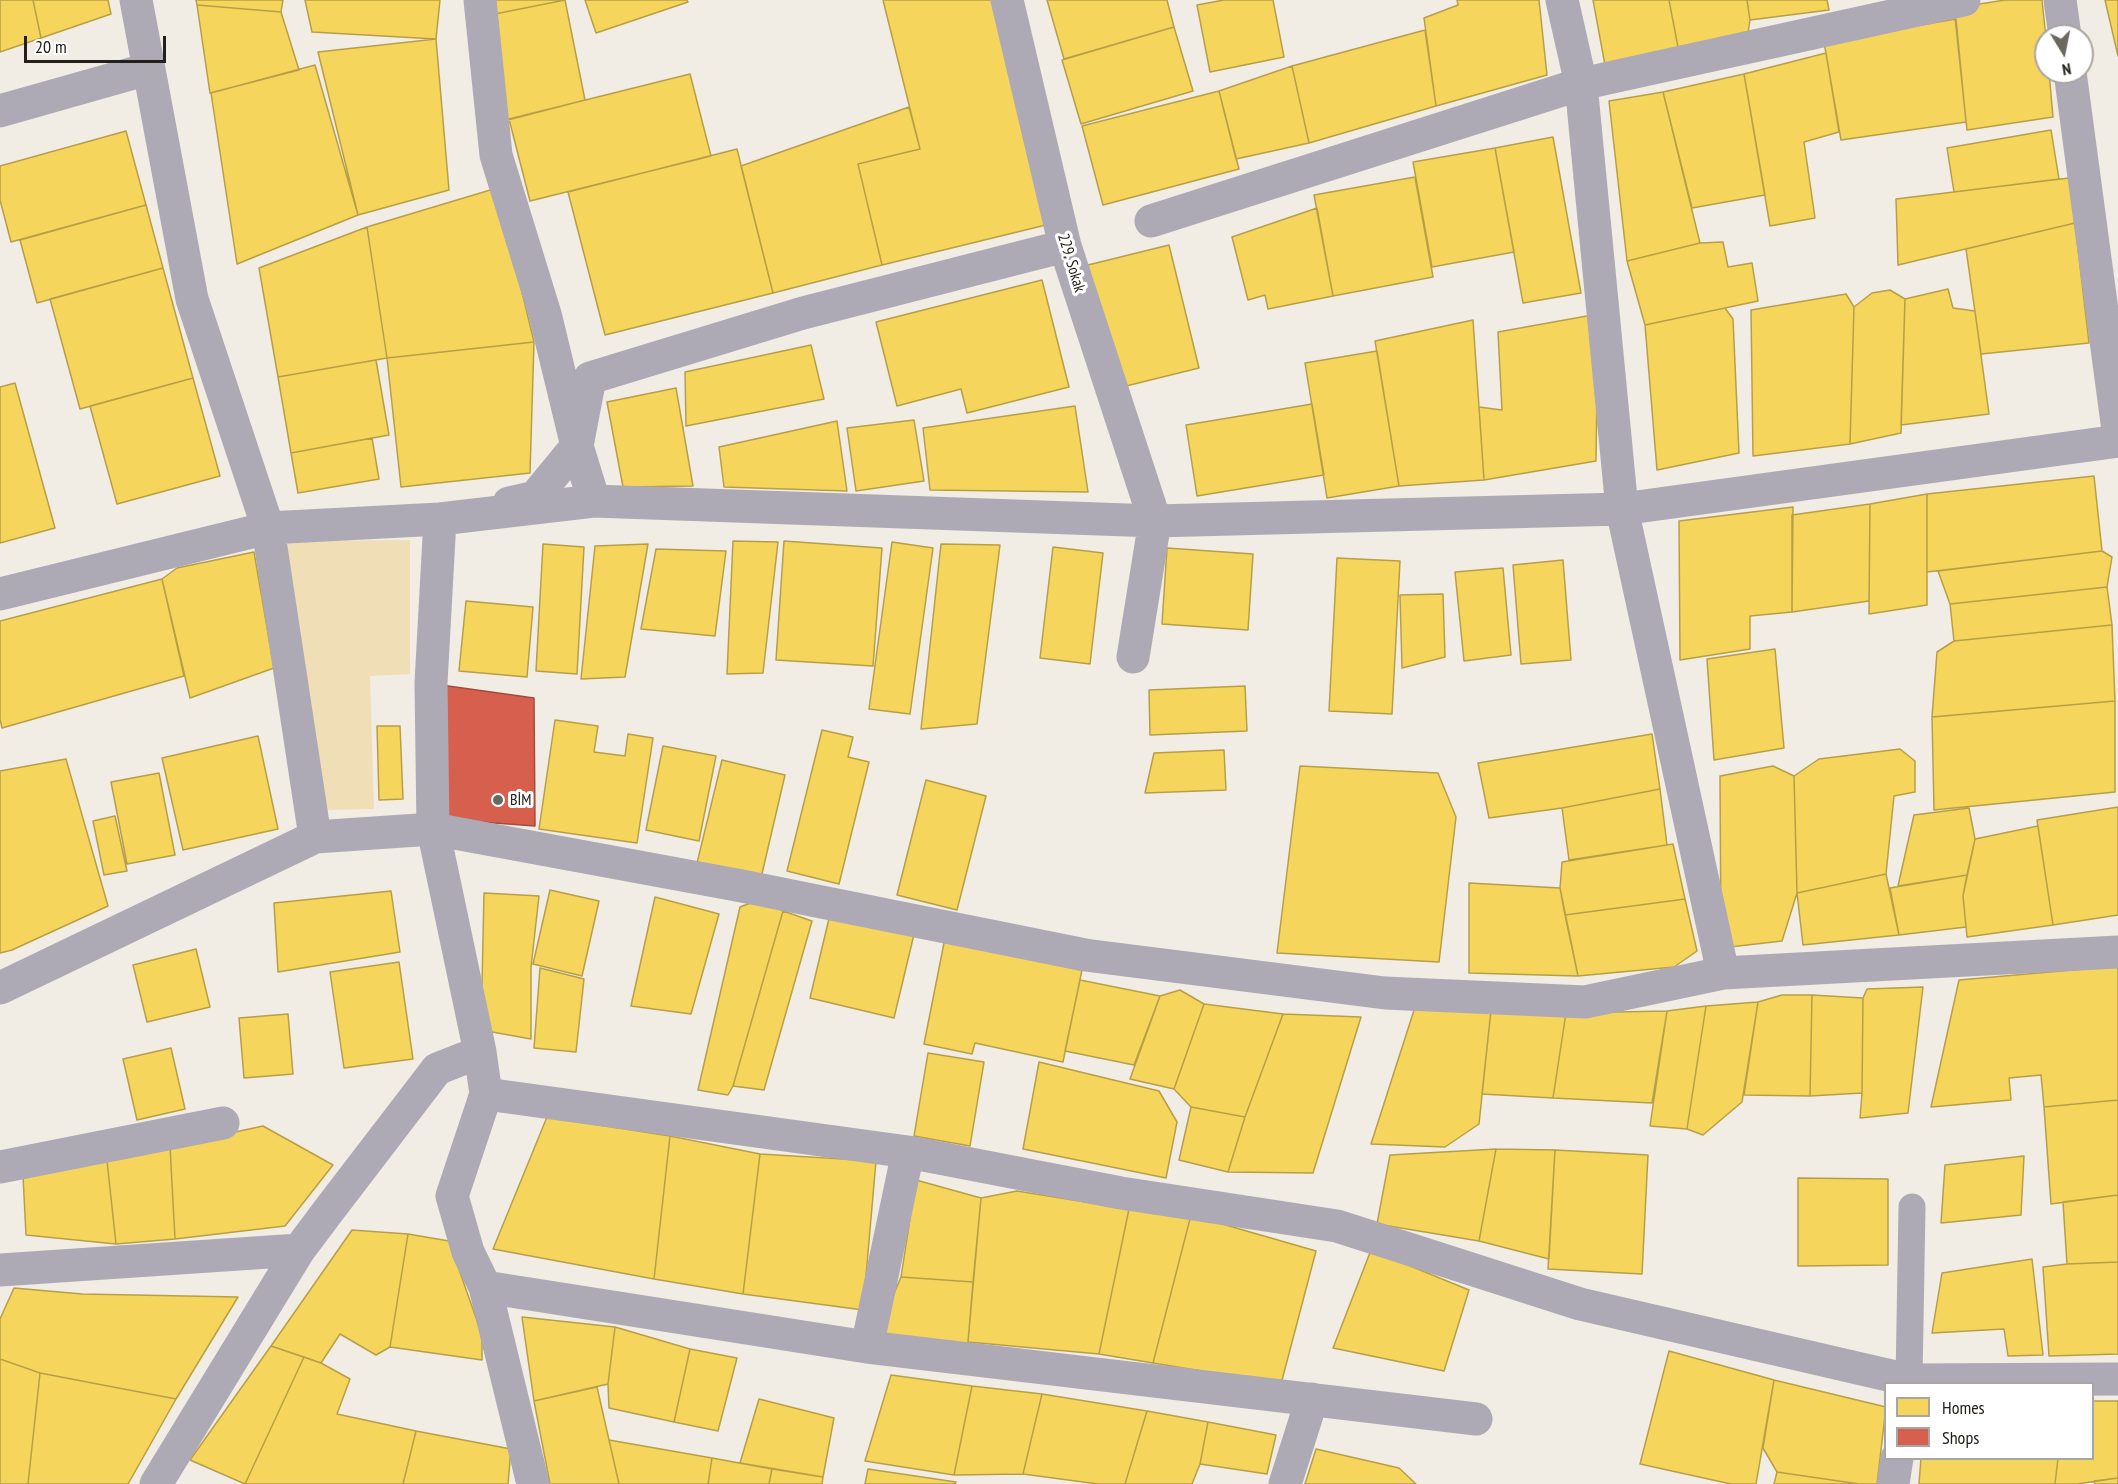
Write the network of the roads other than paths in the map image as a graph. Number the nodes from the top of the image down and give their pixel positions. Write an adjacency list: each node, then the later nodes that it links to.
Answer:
1 (136, 0): 8 (street)
2 (480, 0): 16 (street)
3 (1008, 0): 13 (street, 229. Sokak)
4 (1562, 0): 9 (street)
5 (1964, 0): 9 (street)
6 (2060, 0): 7 (street)
7 (2063, 24)
8 (148, 69): 11 (street); 21 (street)
9 (1581, 84): 12 (street); 18 (street)
10 (2072, 84): 14 (street)
11 (0, 111)
12 (1151, 221)
13 (1065, 246): 16 (street); 20 (street, 229. Sokak)
14 (2118, 430)
15 (2118, 441): 18 (street)
16 (577, 446): 17 (street); 19 (street)
17 (594, 501): 19 (street); 20 (street)
18 (1623, 509): 20 (street); 27 (street)
19 (440, 519): 21 (street); 24 (street)
20 (1155, 521): 23 (street)
21 (268, 528): 22 (street); 25 (street)
22 (0, 594)
23 (1133, 657)
24 (433, 830): 25 (street); 27 (street); 29 (street)
25 (315, 837): 28 (street)
26 (2118, 952): 27 (street)
27 (1723, 973)
28 (0, 988)
29 (480, 1052): 30 (street); 35 (street)
30 (486, 1094): 32 (street); 37 (street)
31 (223, 1123): 33 (street)
32 (908, 1152): 38 (street); 40 (street)
33 (0, 1167)
34 (1912, 1207): 40 (lane)
35 (300, 1250): 36 (street); 44 (street)
36 (0, 1270)
37 (485, 1287): 38 (street); 45 (street)
38 (867, 1347): 41 (street)
39 (2118, 1379): 40 (street)
40 (1909, 1382)
41 (1312, 1399): 42 (street); 46 (street)
42 (1476, 1419)
43 (1897, 1460): 47 (street)
44 (156, 1484)
45 (533, 1484)
46 (1285, 1484)
47 (1893, 1484)

